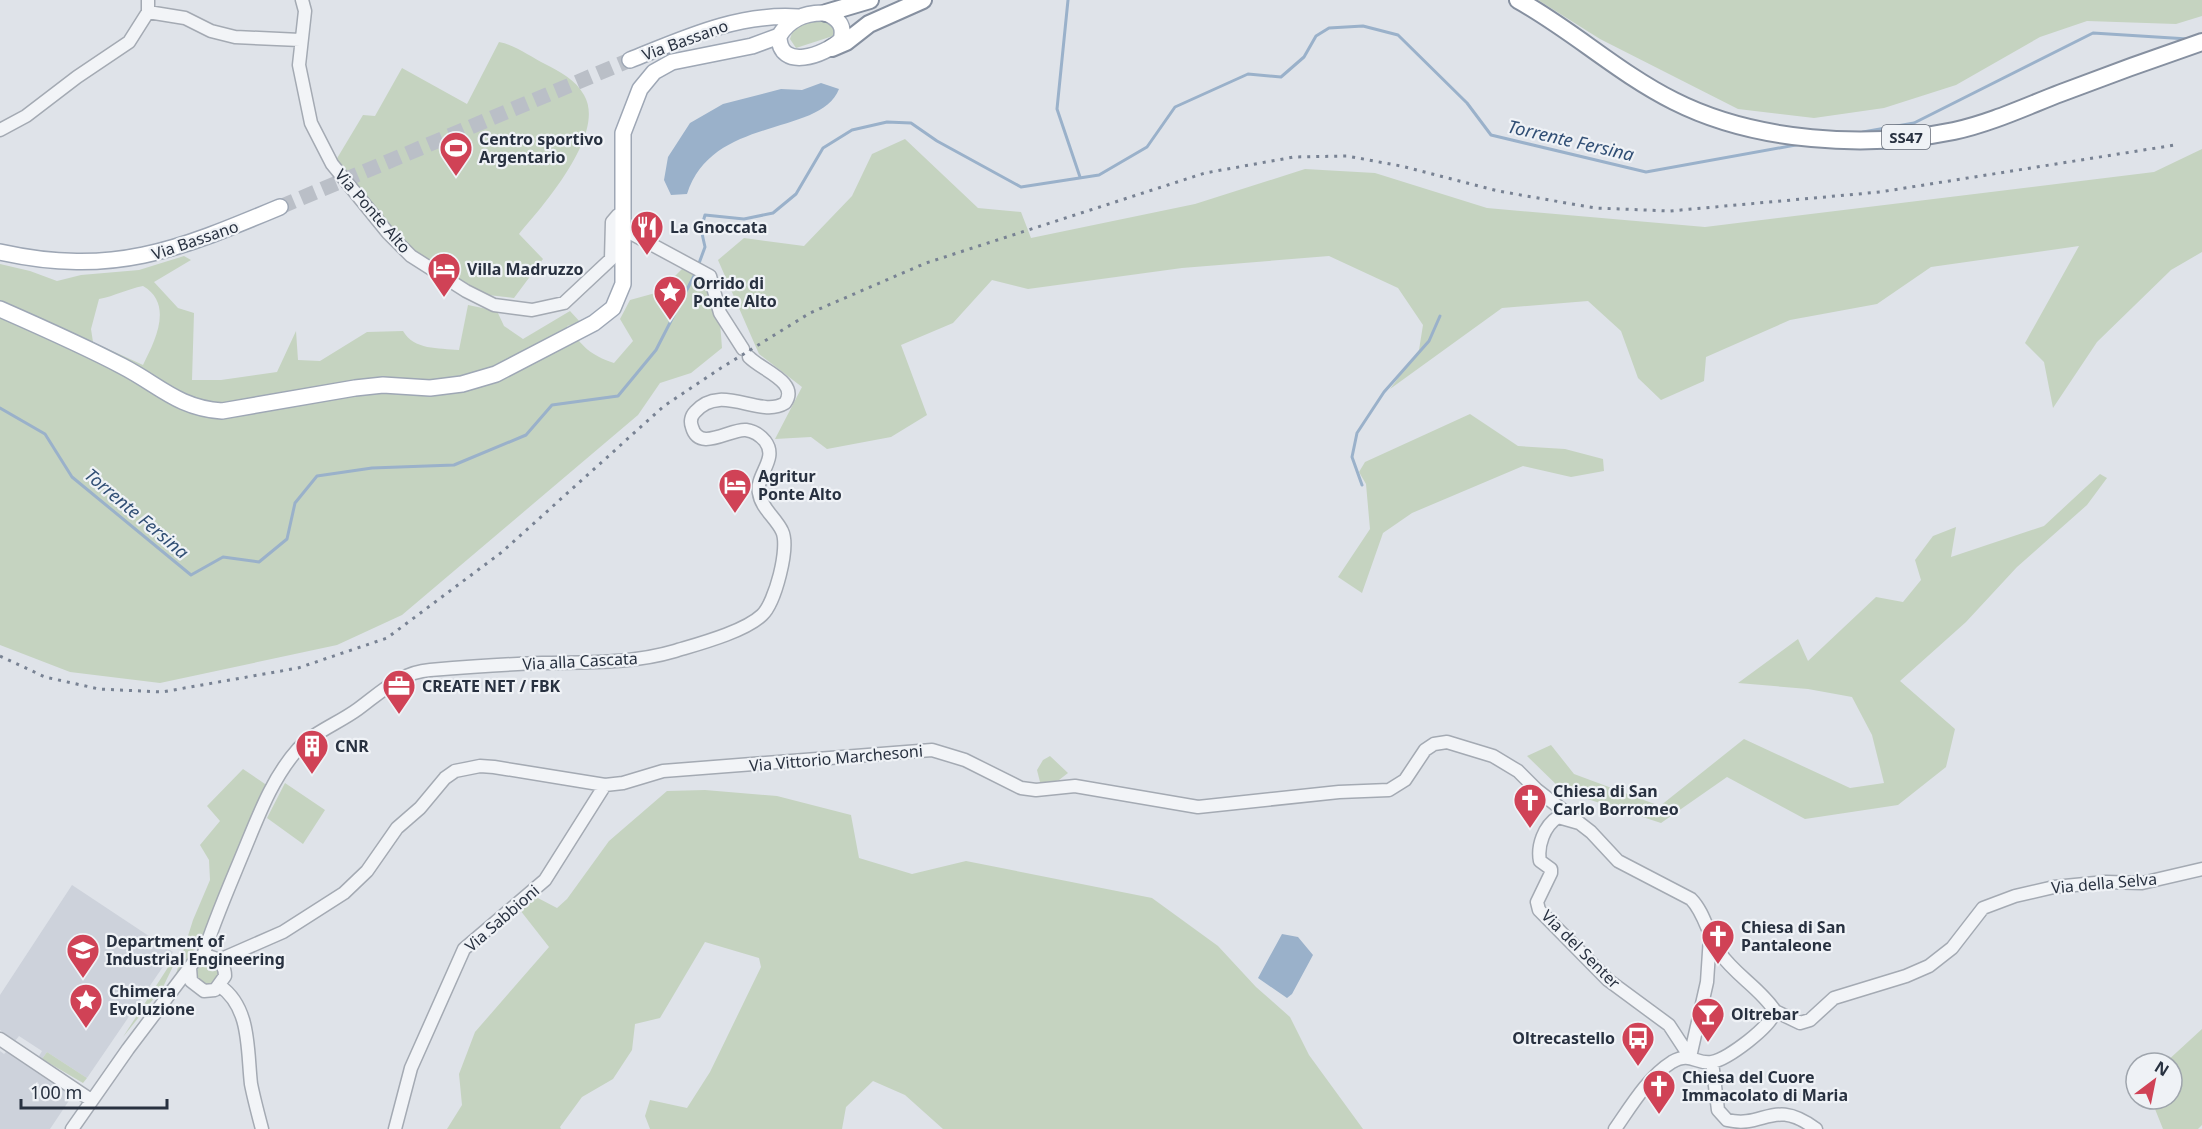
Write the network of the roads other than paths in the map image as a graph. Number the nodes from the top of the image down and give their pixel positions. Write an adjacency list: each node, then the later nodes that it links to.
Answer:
1 (302, 0): 10 (street, Via Ponte Alto)
2 (870, 0): 6 (highway)
3 (923, 0): 13 (highway)
4 (1518, 0): 11 (highway, SS47)
5 (148, 6): 10 (street); 16 (street)
6 (826, 13): 7 (main road); 13 (main road)
7 (798, 16): 8 (main road, Via Bassano); 9 (main road)
8 (740, 21): 9 (main road, Via Bassano); 15 (main road, Via Bassano)
9 (780, 34): 12 (main road); 14 (main road)
10 (300, 40): 18 (street, Via Ponte Alto)
11 (2202, 42)
12 (752, 46): 14 (main road); 18 (main road)
13 (832, 48): 14 (main road)
14 (786, 53)
15 (630, 60)
16 (0, 130)
17 (280, 207): 19 (main road, Via Bassano)
18 (623, 222): 20 (main road); 25 (street, Via alla Cascata)
19 (0, 252)
20 (0, 309)
21 (605, 785): 22 (street, Via Vittorio Marchesoni); 26 (street, Via Vittorio Marchesoni); 39 (street, Via Sabbioni)
22 (1583, 824): 24 (street, Via Vittorio Marchesoni); 33 (street, Via del Senter)
23 (2202, 869): 31 (street, Via della Selva)
24 (1710, 937): 31 (street, Via Vittorio Marchesoni); 33 (street, Via Vittorio Marchesoni)
25 (203, 956): 26 (street); 27 (street)
26 (219, 960): 28 (street)
27 (190, 969): 29 (street); 30 (street)
28 (220, 986): 29 (street); 38 (street)
29 (198, 989): 30 (street)
30 (173, 990): 35 (street)
31 (1775, 1011): 34 (street)
32 (0, 1039): 35 (street)
33 (1690, 1057): 34 (street); 36 (street)
34 (1712, 1062): 40 (street)
35 (91, 1100): 37 (street)
36 (1621, 1127)
37 (72, 1129)
38 (262, 1129)
39 (395, 1129)
40 (1816, 1129)

